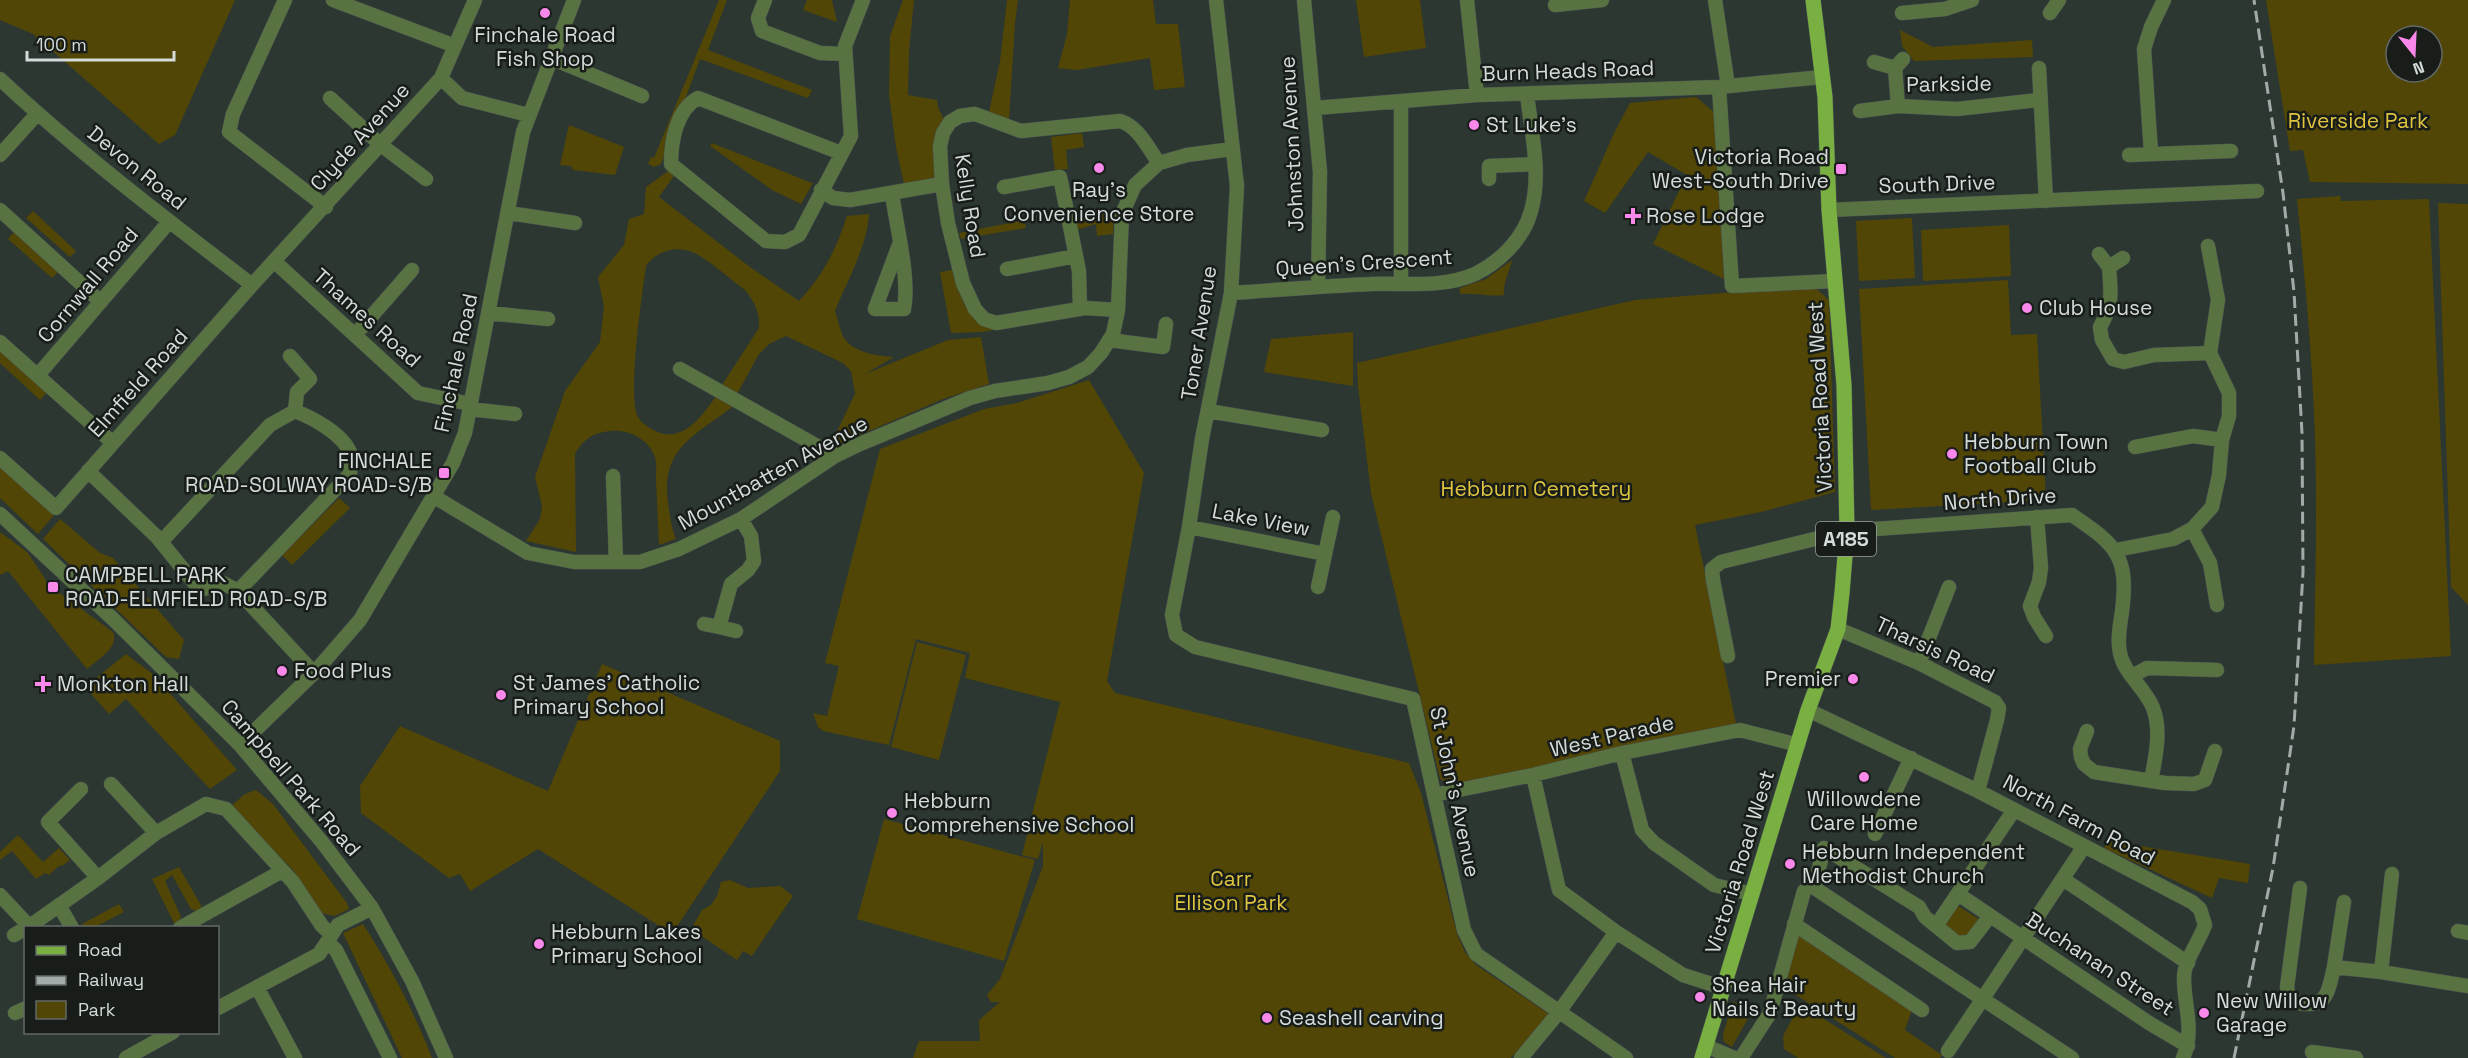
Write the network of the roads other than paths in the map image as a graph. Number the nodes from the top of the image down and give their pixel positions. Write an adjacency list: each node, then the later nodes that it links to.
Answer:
1 (285, 0): 56 (street)
2 (333, 0): 19 (street)
3 (475, 0): 19 (street, Clyde Avenue)
4 (574, 0): 21 (street, Finchale Road)
5 (765, 0): 20 (street)
6 (863, 0): 20 (street)
7 (1216, 0): 40 (street, Toner Avenue)
8 (1304, 0): 35 (street, Johnston Avenue)
9 (1467, 0): 29 (street)
10 (1602, 0): 16 (street)
11 (1715, 0): 27 (street)
12 (1813, 0): 24 (main road, Victoria Road West / A185)
13 (1972, 0): 17 (street)
14 (2059, 0): 18 (street)
15 (2164, 0): 43 (street)
16 (1555, 5)
17 (1902, 13)
18 (2050, 14)
19 (454, 46): 25 (street, Clyde Avenue)
20 (845, 54): 42 (street)
21 (551, 58): 30 (street); 38 (street, Finchale Road)
22 (1874, 62): 34 (street)
23 (2039, 68): 32 (street)
24 (1822, 77): 27 (street, Burn Heads Road); 58 (main road, Victoria Road West / A185)
25 (441, 78): 38 (street); 39 (street, Clyde Avenue)
26 (0, 79): 37 (street, Devon Road)
27 (1723, 87): 28 (street, Burn Heads Road); 71 (street)
28 (1527, 94): 29 (street, Burn Heads Road); 47 (street, Queen's Crescent)
29 (1477, 95): 33 (street, Burn Heads Road)
30 (642, 96)
31 (330, 98): 39 (street)
32 (2039, 100): 34 (street, Parkside); 55 (street)
33 (1401, 101): 35 (street, Burn Heads Road); 72 (street)
34 (1898, 106): 36 (street, Parkside)
35 (1315, 108): 74 (street, Johnston Avenue)
36 (1860, 111)
37 (37, 114): 44 (street); 60 (street, Devon Road)
38 (528, 115): 59 (street, Finchale Road)
39 (381, 145): 48 (street); 56 (street, Clyde Avenue)
40 (1232, 149): 46 (street, Mountbatten Avenue); 75 (street, Toner Avenue)
41 (2231, 152): 43 (street)
42 (841, 153): 52 (street); 52 (street)
43 (2151, 153): 45 (street)
44 (0, 155)
45 (2129, 155)
46 (1159, 163): 50 (street, Kelly Road); 78 (street, Mountbatten Avenue)
47 (1535, 164): 49 (street); 72 (street, Queen's Crescent)
48 (426, 179)
49 (1489, 179)
50 (942, 184): 54 (street); 77 (street, Kelly Road)
51 (1004, 187): 65 (street)
52 (821, 190): 54 (street)
53 (2257, 191): 55 (street, South Drive)
54 (892, 193): 62 (street)
55 (2046, 201): 58 (street, South Drive)
56 (326, 207): 67 (street, Clyde Avenue)
57 (0, 210): 76 (street)
58 (1829, 210): 71 (main road, Victoria Road West / A185)
59 (508, 213): 61 (street); 79 (street, Finchale Road)
60 (169, 222): 73 (street, Devon Road); 76 (street, Cornwall Road)
61 (575, 223)
62 (899, 245)
63 (2208, 246): 85 (street)
64 (2100, 254): 68 (street)
65 (1076, 256): 69 (street); 77 (street)
66 (2123, 258): 68 (street)
67 (274, 261): 73 (street, Clyde Avenue); 82 (street, Thames Road)
68 (2109, 267): 87 (street)
69 (1007, 269)
70 (412, 270): 82 (street)
71 (1834, 281): 110 (main road, Victoria Road West / A185)
72 (1401, 283): 74 (street, Queen's Crescent)
73 (252, 285): 97 (street, Elmfield Road)
74 (1318, 286): 75 (street, Queen's Crescent)
75 (1231, 293): 93 (street, Toner Avenue)
76 (101, 302): 90 (street, Cornwall Road)
77 (1080, 309): 78 (street, Kelly Road)
78 (1118, 310): 83 (street, Mountbatten Avenue)
79 (489, 313): 80 (street); 91 (street, Finchale Road)
80 (548, 319)
81 (1166, 324): 83 (street)
82 (355, 335): 91 (street, Thames Road)
83 (1109, 340): 99 (street, Mountbatten Avenue)
84 (0, 342): 90 (street)
85 (2210, 353): 87 (street); 96 (street)
86 (290, 356): 92 (street)
87 (2113, 359): 89 (street)
88 (680, 369): 99 (street)
89 (2103, 370)
90 (38, 375): 97 (street)
91 (470, 407): 94 (street, Thames Road); 103 (street, Finchale Road)
92 (296, 411): 111 (street); 117 (street)
93 (1208, 411): 95 (street); 108 (street, Toner Avenue)
94 (515, 414)
95 (1322, 430)
96 (2222, 440): 98 (street); 109 (street)
97 (113, 443): 101 (street, Elmfield Road)
98 (2135, 447)
99 (835, 456): 107 (street, Mountbatten Avenue)
100 (0, 458): 101 (street, Elmfield Road)
101 (88, 471): 111 (street)
102 (612, 476): 114 (street)
103 (433, 496): 114 (street, Mountbatten Avenue); 128 (street, Finchale Road)
104 (0, 514): 132 (street, Campbell Park Road)
105 (1333, 517): 113 (street, Lake View)
106 (2037, 517): 110 (street, North Drive); 112 (street, North Drive); 124 (street)
107 (741, 519): 114 (street, Mountbatten Avenue); 120 (street)
108 (1189, 527): 113 (street, Lake View); 123 (street, Toner Avenue)
109 (2192, 529): 112 (street); 118 (street)
110 (1847, 531): 121 (main road, Victoria Road West / A185); 125 (street, North Drive)
111 (161, 542): 117 (street)
112 (2116, 550): 129 (street, North Drive)
113 (1325, 554): 115 (street, Lake View)
114 (616, 562)
115 (1318, 586)
116 (1949, 587): 126 (street)
117 (238, 591): 128 (street)
118 (2217, 605)
119 (704, 624): 120 (street)
120 (719, 627): 122 (street)
121 (1838, 629): 126 (street, Tharsis Road); 130 (main road, Victoria Road West / A185)
122 (736, 631)
123 (1176, 635): 142 (street, St John's Avenue)
124 (2046, 636)
125 (1728, 656)
126 (1919, 663): 141 (street, Tharsis Road)
127 (2217, 670): 129 (street)
128 (314, 673): 132 (street, Finchale Road)
129 (2132, 676): 138 (street, North Drive)
130 (1808, 710): 133 (main road, Victoria Road West / A185); 136 (street, North Farm Road)
131 (2087, 731): 138 (street)
132 (240, 745): 158 (street, Campbell Park Road)
133 (1798, 745): 135 (street, West Parade); 153 (main road, Victoria Road West / A185)
134 (2216, 751): 138 (street)
135 (1622, 753): 137 (street, West Parade); 153 (street)
136 (1911, 758): 141 (street, North Farm Road); 145 (street)
137 (1533, 776): 142 (street, West Parade); 166 (street)
138 (2151, 782)
139 (111, 784): 144 (street)
140 (81, 789): 149 (street)
141 (1978, 791): 143 (street, North Farm Road)
142 (1434, 795): 178 (street, St John's Avenue)
143 (2014, 810): 146 (street, North Farm Road); 154 (street)
144 (156, 833): 147 (street); 149 (street)
145 (1875, 834)
146 (2083, 848): 150 (street); 169 (street, North Farm Road)
147 (282, 871): 163 (street); 167 (street)
148 (2392, 874): 171 (street)
149 (98, 878): 157 (street)
150 (2063, 879): 168 (street); 169 (street)
151 (1812, 888): 160 (street); 164 (street); 175 (street)
152 (2300, 888): 170 (street)
153 (1752, 894): 174 (main road, Victoria Road West / A185)
154 (1958, 894): 159 (street, Buchanan Street); 164 (street)
155 (0, 895): 165 (street)
156 (2344, 902): 170 (street)
157 (59, 905): 161 (street); 162 (street)
158 (372, 908): 167 (street); 187 (street, Campbell Park Road)
159 (1989, 916): 164 (street); 168 (street, Buchanan Street)
160 (1794, 924): 177 (street); 191 (street)
161 (28, 926)
162 (71, 926)
163 (182, 926)
164 (1936, 926)
165 (24, 929)
166 (1616, 932): 174 (street); 178 (street)
167 (329, 938): 173 (street); 186 (street)
168 (2024, 940): 175 (street); 182 (street, Buchanan Street)
169 (2188, 963): 182 (street, North Farm Road)
170 (2334, 967): 171 (street)
171 (2381, 972): 172 (street)
172 (2468, 985)
173 (257, 987): 176 (street); 185 (street)
174 (1724, 988): 181 (main road, Victoria Road West / A185)
175 (1983, 999): 180 (street); 192 (street)
176 (219, 1007)
177 (1922, 1010)
178 (1559, 1012): 188 (street); 189 (street, St John's Avenue)
179 (169, 1034): 184 (street)
180 (1948, 1051)
181 (1704, 1052): 190 (street)
182 (2185, 1052)
183 (2312, 1052): 193 (street)
184 (126, 1058)
185 (295, 1058)
186 (390, 1058)
187 (446, 1058)
188 (1521, 1058)
189 (1625, 1058)
190 (1734, 1058)
191 (1741, 1058)
192 (2072, 1058)
193 (2356, 1058)

